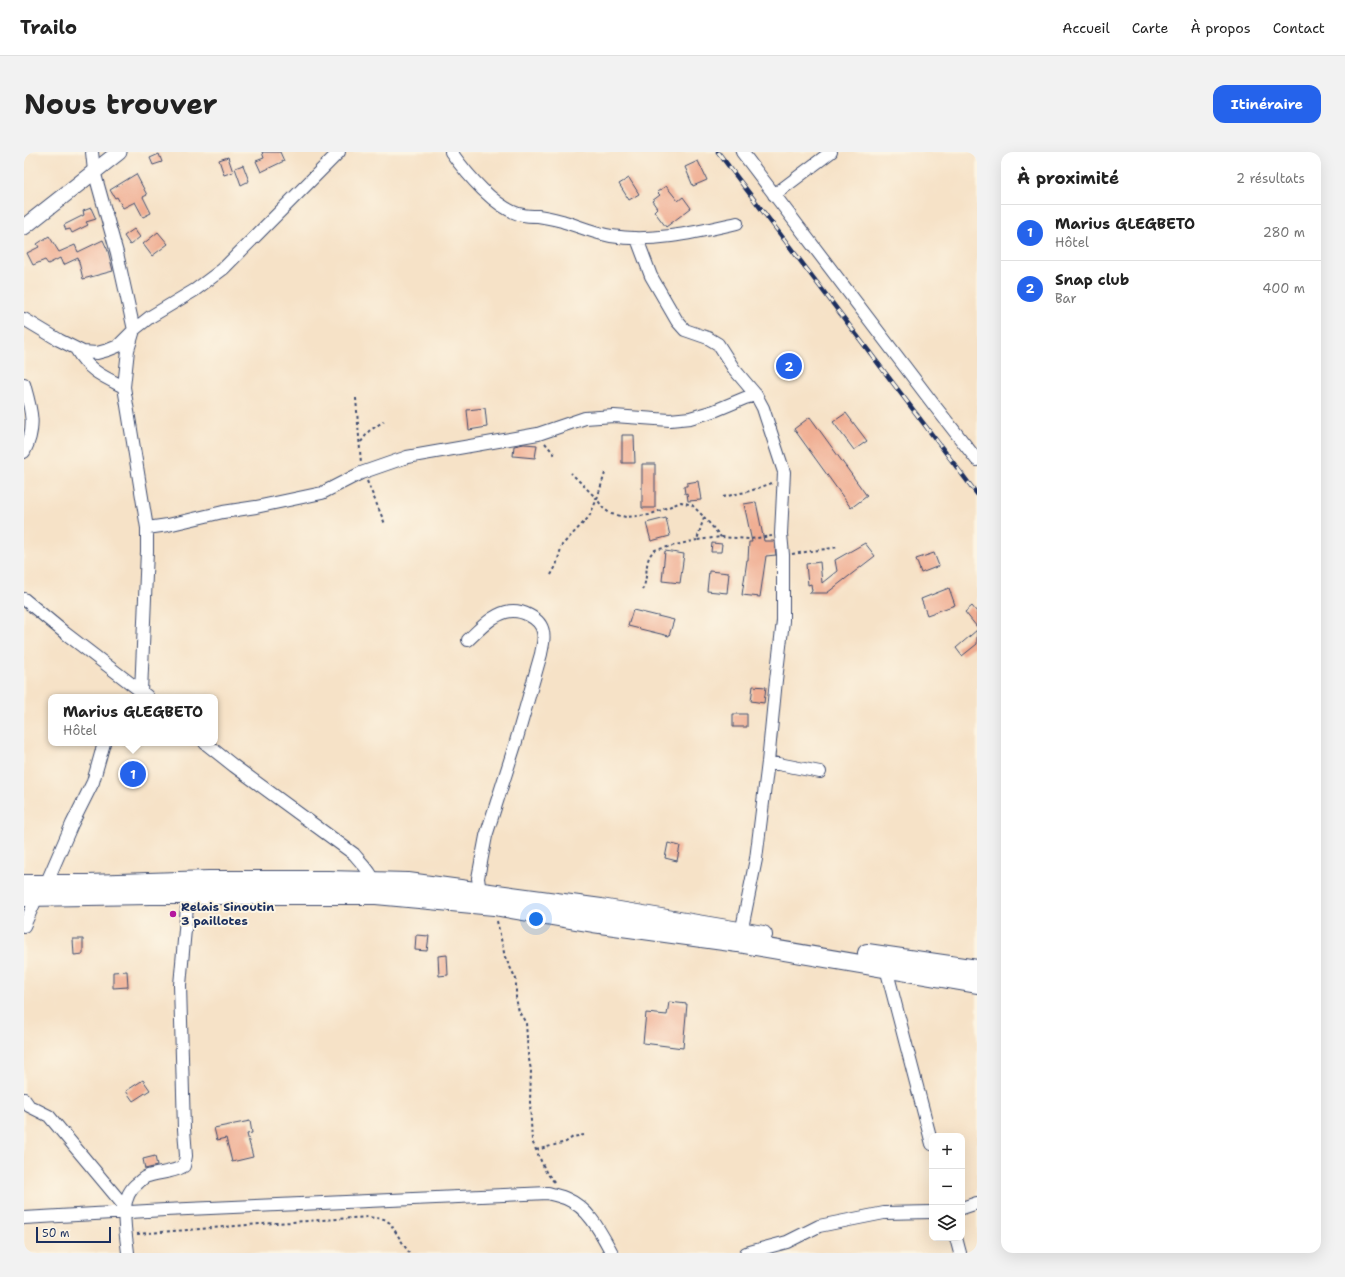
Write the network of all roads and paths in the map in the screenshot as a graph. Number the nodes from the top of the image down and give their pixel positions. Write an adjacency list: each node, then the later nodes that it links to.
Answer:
1 (92, 152): 7 (street)
2 (119, 152): 7 (main road)
3 (339, 152): 13 (street)
4 (451, 152): 11 (street)
5 (742, 152): 8 (street)
6 (832, 152): 8 (street)
7 (94, 172): 10 (main road); 13 (street)
8 (774, 195): 24 (street)
9 (737, 223): 11 (street)
10 (24, 227)
11 (638, 239): 17 (street)
12 (24, 319): 14 (street)
13 (134, 330): 14 (street); 16 (street)
14 (76, 349): 16 (street)
15 (24, 384): 22 (street)
16 (124, 387): 33 (street)
17 (756, 395): 20 (street); 28 (street)
18 (356, 398): 21 (path)
19 (384, 420): 21 (path)
20 (538, 434): 23 (path); 25 (street)
21 (360, 443): 25 (path)
22 (24, 452)
23 (555, 455)
24 (977, 460)
25 (361, 473): 32 (path); 33 (street)
26 (571, 473): 30 (path)
27 (605, 473): 30 (path)
28 (783, 481): 29 (path); 34 (street)
29 (723, 497)
30 (597, 499): 31 (path); 39 (path)
31 (704, 517): 35 (path); 36 (path)
32 (385, 524)
33 (147, 528): 44 (street)
34 (781, 534): 35 (path); 38 (street)
35 (721, 537): 36 (path)
36 (697, 540): 40 (path)
37 (839, 547): 38 (path)
38 (783, 555): 47 (street)
39 (551, 575)
40 (642, 590)
41 (24, 599): 43 (street)
42 (468, 640): 52 (street)
43 (141, 694)
44 (142, 694)
45 (103, 746): 51 (street)
46 (209, 746): 50 (street)
47 (768, 762): 48 (street); 56 (street)
48 (820, 772)
49 (24, 884): 51 (highway)
50 (375, 888): 51 (highway); 52 (highway); 53 (highway); 54 (highway)
51 (36, 892): 53 (highway); 55 (street)
52 (480, 892): 56 (highway)
53 (188, 896): 66 (street)
54 (494, 906): 56 (highway); 62 (path)
55 (24, 926)
56 (740, 937): 57 (highway); 58 (highway)
57 (886, 968): 58 (highway); 60 (street)
58 (976, 976)
59 (24, 1099): 66 (street)
60 (929, 1133)
61 (584, 1135): 62 (path)
62 (536, 1150): 63 (path)
63 (567, 1199): 66 (street); 73 (street)
64 (977, 1204): 65 (street)
65 (965, 1207)
66 (124, 1210): 68 (street); 69 (street)
67 (929, 1212): 74 (street)
68 (24, 1218)
69 (126, 1235): 71 (street); 72 (path)
70 (957, 1241): 75 (street)
71 (128, 1253)
72 (409, 1253)
73 (612, 1253)
74 (746, 1253)
75 (960, 1253)

